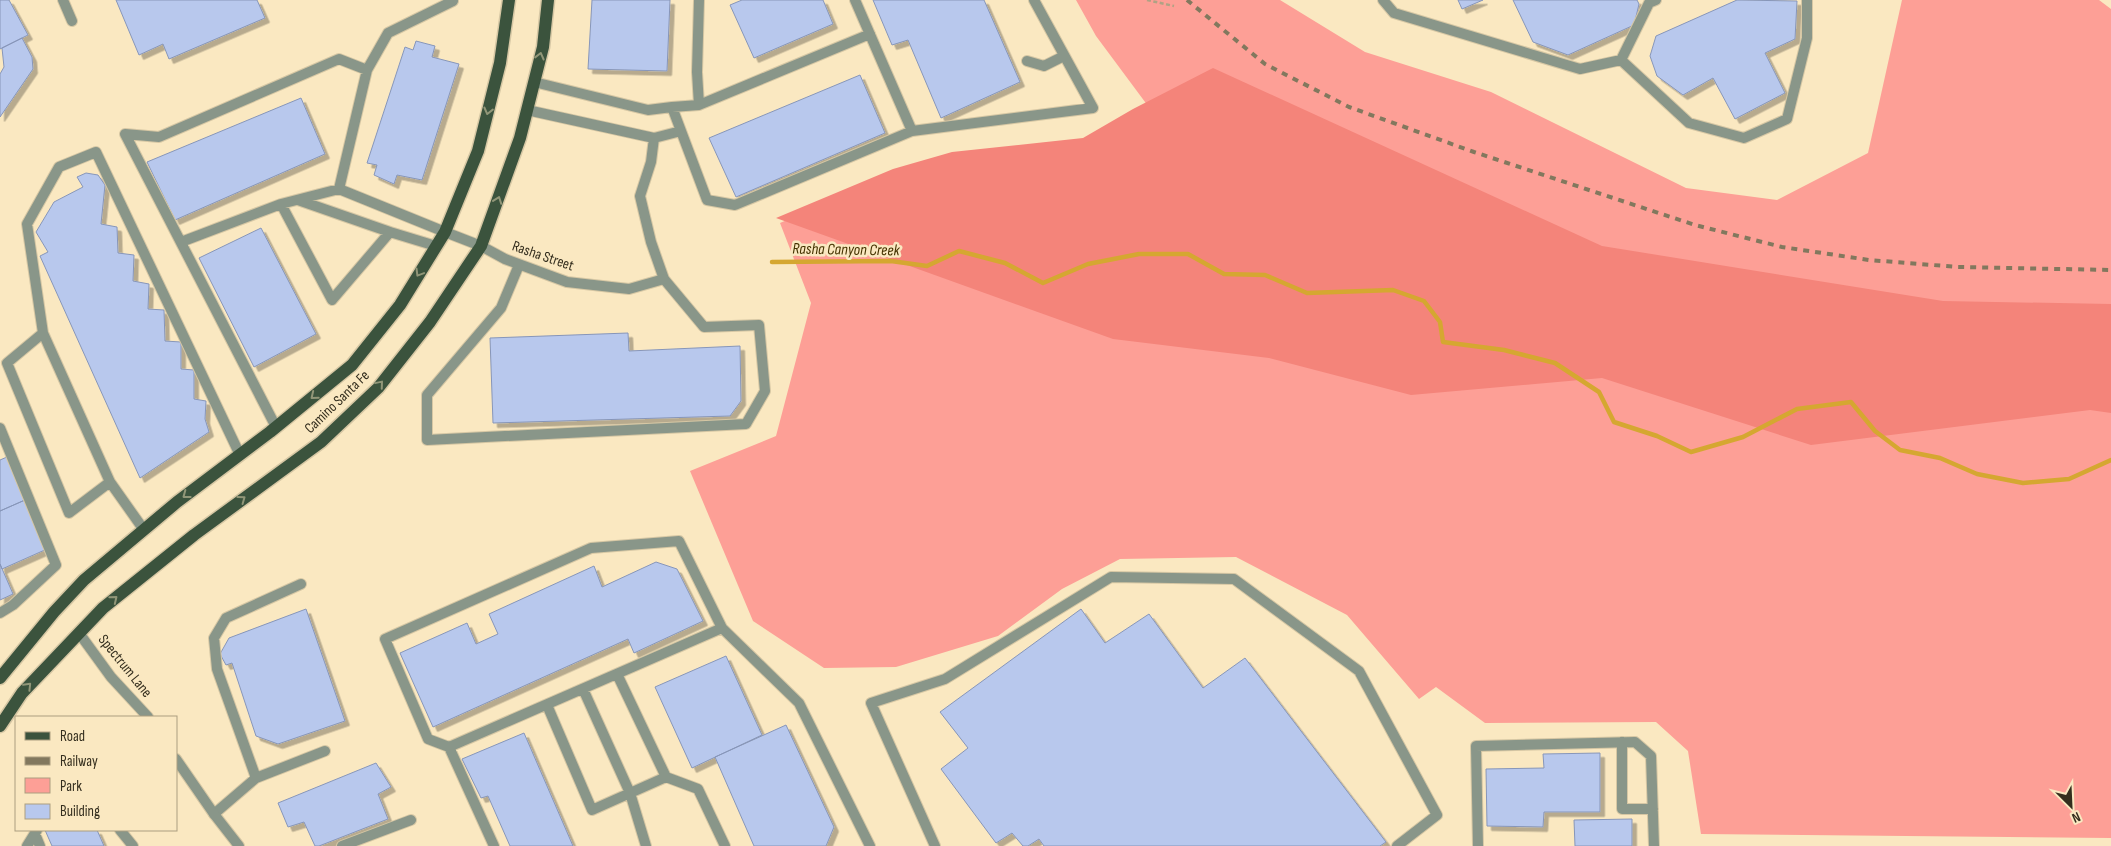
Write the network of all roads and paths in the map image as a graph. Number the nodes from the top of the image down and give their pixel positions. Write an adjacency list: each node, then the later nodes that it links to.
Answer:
1 (62, 0): 13 (street)
2 (509, 0): 30 (main road, Camino Santa Fe, one-way to 30)
3 (548, 0): 19 (main road, Camino Santa Fe, one-way to 3)
4 (699, 0): 20 (street)
5 (855, 0): 14 (street)
6 (1034, 0): 15 (street)
7 (1147, 0): 12 (path)
8 (1383, 0): 16 (street)
9 (1654, 0): 16 (street)
10 (1807, 0): 16 (street)
11 (453, 1): 18 (street)
12 (1174, 6)
13 (72, 21)
14 (870, 34): 20 (street); 24 (street)
15 (1064, 56): 17 (street); 24 (street)
16 (1621, 60)
17 (1027, 61)
18 (367, 70): 26 (street); 31 (street)
19 (534, 82): 21 (street); 22 (main road, Camino Santa Fe)
20 (699, 105): 21 (street)
21 (672, 107): 23 (street)
22 (527, 110): 25 (street); 33 (main road, Camino Santa Fe, one-way to 22)
23 (681, 131): 24 (street); 25 (street)
24 (912, 131)
25 (654, 138): 35 (street)
26 (338, 189): 27 (street); 30 (street, Rasha Street)
27 (298, 200): 28 (street); 29 (street)
28 (281, 204): 29 (street); 31 (street)
29 (390, 232): 32 (street)
30 (445, 232): 32 (main road, Camino Santa Fe); 33 (street, Rasha Street)
31 (181, 242): 37 (street)
32 (436, 246): 37 (main road, Camino Santa Fe, one-way to 37)
33 (481, 246): 34 (street, Rasha Street); 45 (main road, Camino Santa Fe, one-way to 33)
34 (519, 265): 35 (street, Rasha Street); 35 (street)
35 (664, 279)
36 (43, 333): 39 (street); 40 (street); 40 (street)
37 (276, 427): 39 (main road, Camino Santa Fe)
38 (0, 428): 43 (street)
39 (240, 455): 41 (main road, Camino Santa Fe, one-way to 41)
40 (110, 482): 41 (street)
41 (144, 530): 47 (main road, Camino Santa Fe)
42 (302, 584): 57 (street)
43 (0, 613)
44 (722, 628): 46 (street); 53 (street); 72 (street)
45 (79, 633): 50 (street, Spectrum Lane); 51 (main road, Camino Santa Fe, one-way to 45)
46 (617, 674): 48 (street); 56 (street)
47 (0, 678)
48 (583, 689): 49 (street); 58 (street)
49 (546, 705): 53 (street); 58 (street)
50 (147, 716)
51 (0, 726)
52 (1622, 742): 59 (street); 59 (street); 75 (street)
53 (449, 747): 69 (street)
54 (325, 751): 57 (street)
55 (178, 762): 60 (street)
56 (666, 777): 58 (street); 71 (street)
57 (256, 778): 60 (street)
58 (630, 793): 70 (street)
59 (1653, 809): 76 (street)
60 (214, 814): 67 (street)
61 (411, 820): 68 (street)
62 (121, 831): 66 (street)
63 (36, 832): 64 (street); 65 (street)
64 (27, 846)
65 (40, 846)
66 (133, 846)
67 (239, 846)
68 (342, 846)
69 (494, 846)
70 (646, 846)
71 (725, 846)
72 (870, 846)
73 (936, 846): 74 (street)
74 (1397, 846)
75 (1478, 846)
76 (1654, 846)

